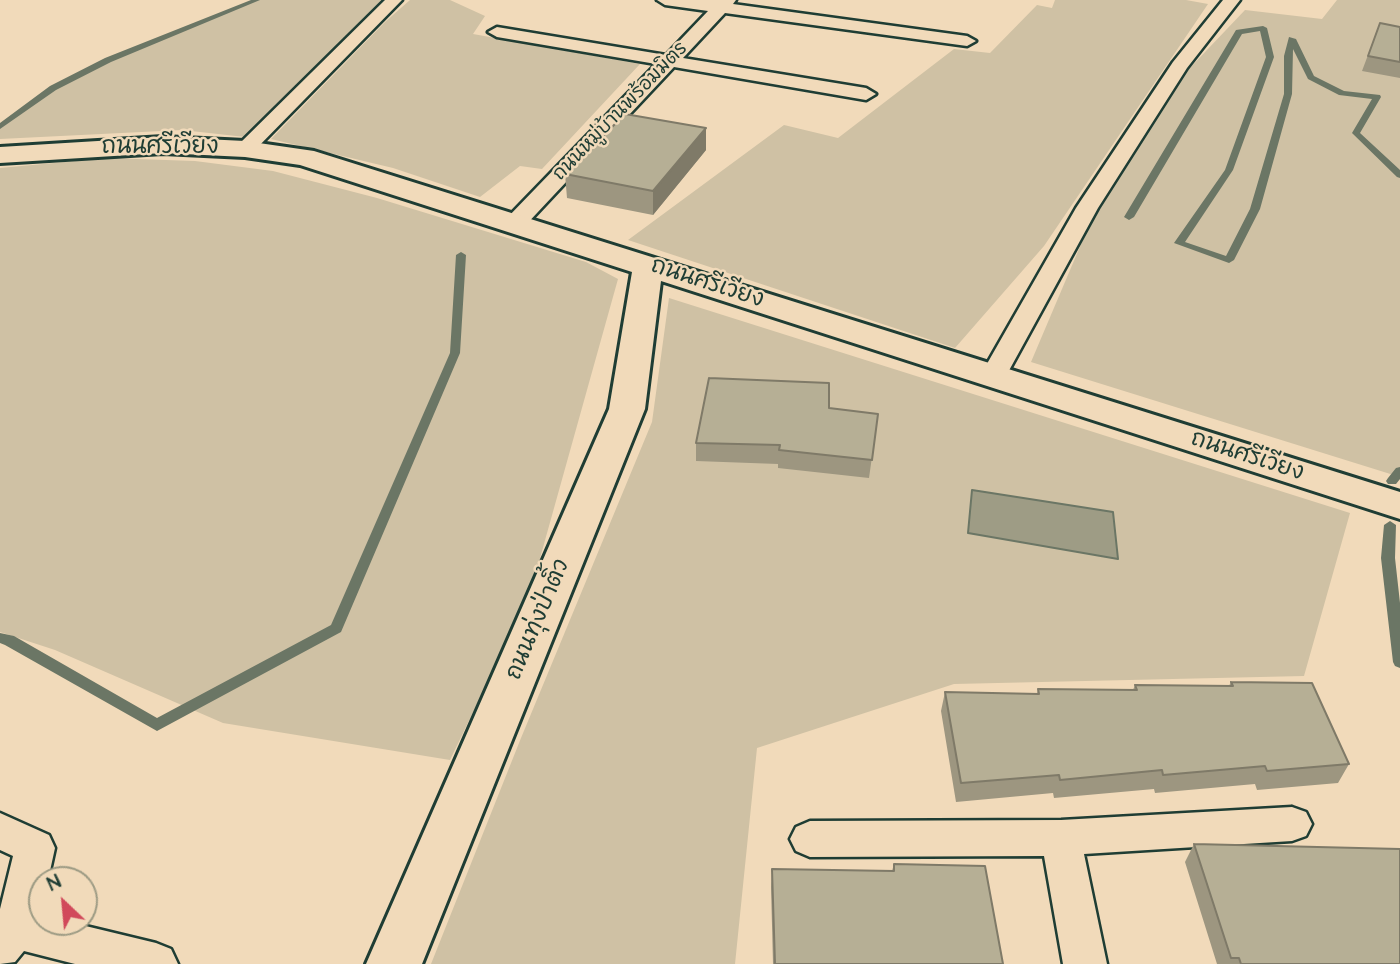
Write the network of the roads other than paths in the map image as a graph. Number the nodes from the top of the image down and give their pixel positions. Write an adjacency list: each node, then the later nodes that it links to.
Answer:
1 (394, 0): 9 (street)
2 (664, 0): 4 (street)
3 (1227, 1): 13 (street)
4 (724, 4): 6 (street); 7 (street, ถนนหมู่บ้านพร้อมมิตร)
5 (496, 33): 7 (street)
6 (967, 41)
7 (669, 61): 8 (street); 11 (street, ถนนหมู่บ้านพร้อมมิตร)
8 (866, 93)
9 (245, 149): 10 (main road, ถนนศรีเวียง); 11 (main road, ถนนศรีเวียง)
10 (0, 155)
11 (514, 224): 12 (main road, ถนนศรีเวียง)
12 (648, 265): 13 (main road, ถนนศรีเวียง); 21 (main road, ถนนทุ่งป่าติ้ว)
13 (993, 376): 14 (main road, ถนนศรีเวียง)
14 (1400, 506)
15 (1292, 824): 17 (street)
16 (0, 830): 19 (street)
17 (1060, 838): 18 (street); 22 (street)
18 (810, 839)
19 (8, 939): 20 (street)
20 (156, 964)
21 (394, 964)
22 (1085, 964)

